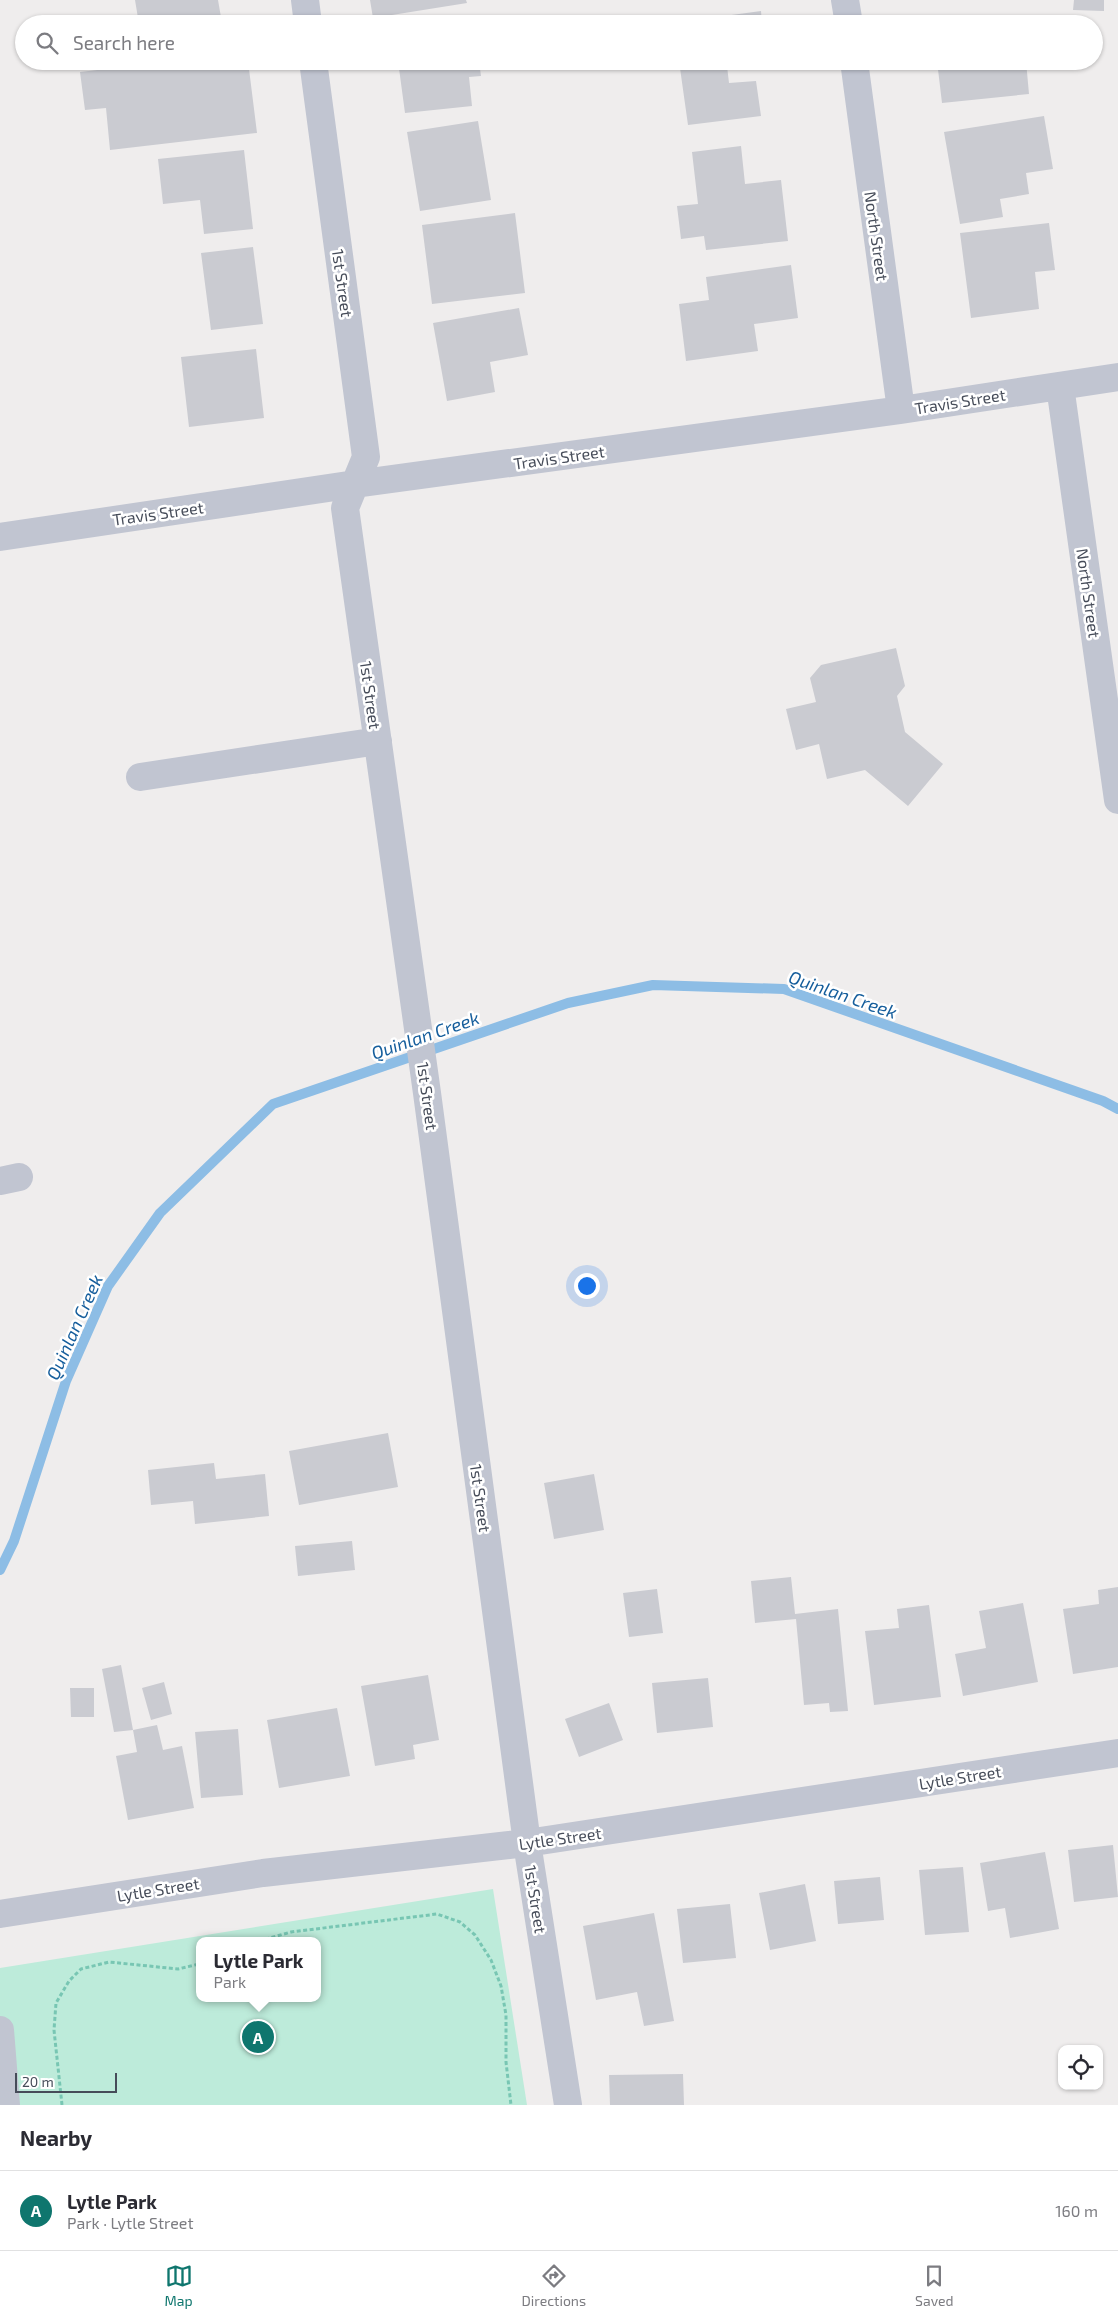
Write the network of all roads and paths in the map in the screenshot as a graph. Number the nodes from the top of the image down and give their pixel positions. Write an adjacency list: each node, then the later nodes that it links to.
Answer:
1 (305, 0): 3 (street)
2 (846, 0): 4 (street)
3 (307, 15)
4 (848, 15)
5 (315, 70): 10 (street, 1st Street)
6 (855, 70): 9 (street, North Street)
7 (1118, 377): 8 (street, Travis Street)
8 (1060, 386): 9 (street, Travis Street); 14 (street, North Street)
9 (901, 410): 10 (street, Travis Street)
10 (355, 484): 11 (street, Travis Street); 12 (street, 1st Street)
11 (0, 537)
12 (378, 741): 13 (street); 16 (street, 1st Street)
13 (140, 776)
14 (1118, 800)
15 (1118, 1753): 16 (street, Lytle Street)
16 (527, 1843): 17 (street, Lytle Street); 24 (street, 1st Street)
17 (0, 1914)
18 (273, 1937): 23 (path)
19 (196, 1965): 22 (path)
20 (0, 2030): 21 (street)
21 (6, 2105)
22 (62, 2105)
23 (511, 2105)
24 (568, 2105)

